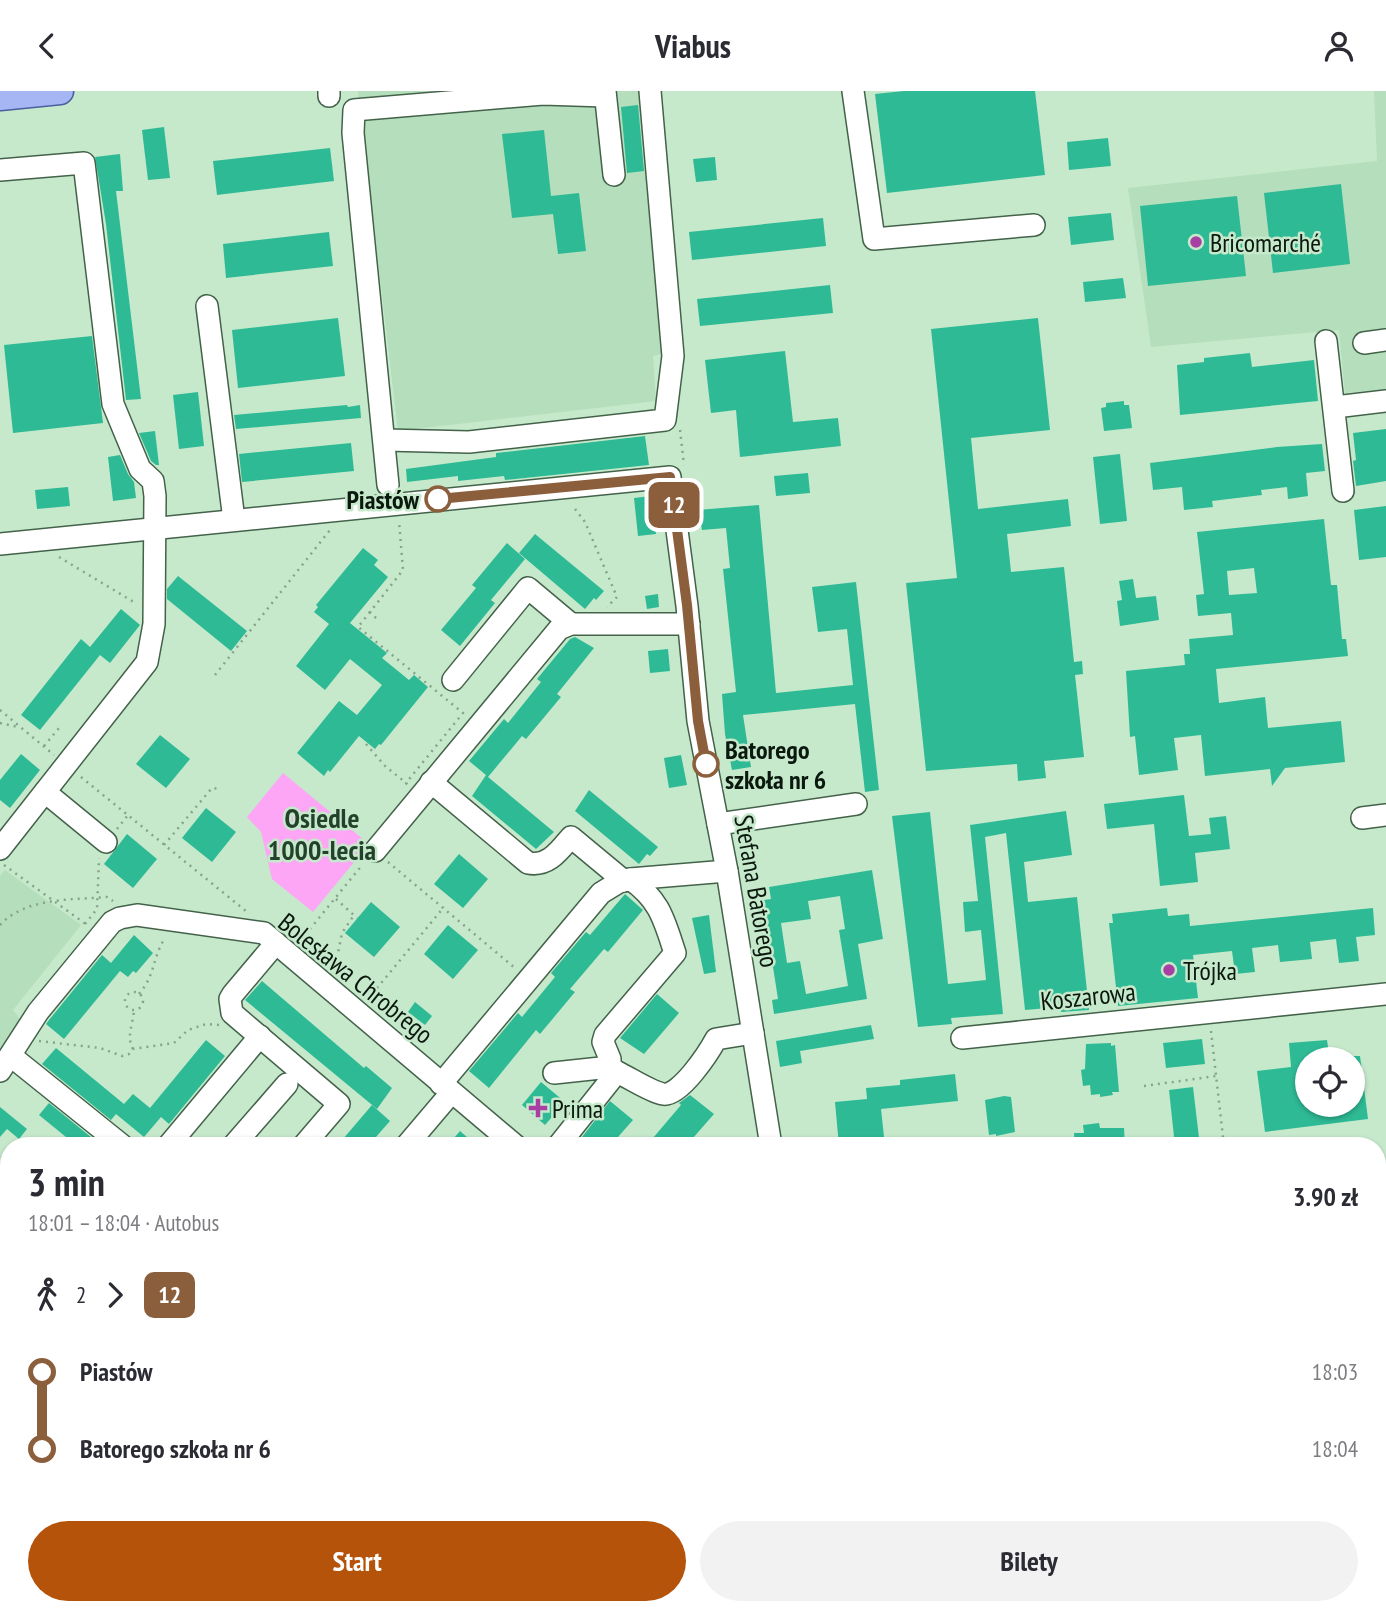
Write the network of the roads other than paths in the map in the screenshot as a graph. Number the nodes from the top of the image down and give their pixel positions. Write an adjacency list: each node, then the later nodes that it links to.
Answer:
1 (60, 91): 5 (main road)
2 (650, 91): 15 (street)
3 (853, 91): 8 (street)
4 (605, 93): 7 (street); 15 (street)
5 (0, 97)
6 (0, 170): 19 (street)
7 (614, 175)
8 (1034, 225)
9 (207, 306): 18 (street)
10 (1386, 340): 12 (street)
11 (1326, 341): 14 (street)
12 (1364, 343)
13 (1386, 401): 14 (street)
14 (1335, 407): 16 (street)
15 (385, 440): 17 (street)
16 (1343, 491)
17 (392, 494): 18 (street); 22 (street, Stefana Batorego)
18 (234, 520): 19 (street)
19 (154, 529): 20 (street); 25 (street)
20 (0, 544)
21 (580, 624): 22 (street); 23 (street); 24 (street)
22 (689, 624): 29 (street, Stefana Batorego)
23 (453, 680)
24 (419, 787): 32 (street); 34 (street)
25 (45, 792): 30 (street); 31 (street)
26 (856, 804): 29 (street)
27 (1386, 815): 28 (street)
28 (1362, 818)
29 (718, 824): 33 (street, Stefana Batorego)
30 (106, 842)
31 (0, 849)
32 (375, 851)
33 (727, 871): 34 (street); 37 (street, Stefana Batorego)
34 (627, 880): 41 (street); 44 (street)
35 (276, 944): 38 (street); 40 (street, Bolesława Chrobrego); 44 (street, Bolesława Chrobrego)
36 (1386, 994): 39 (street, Koszarowa)
37 (753, 1033): 41 (street); 52 (street, Stefana Batorego)
38 (260, 1036): 46 (street); 48 (street)
39 (962, 1038)
40 (11, 1055): 45 (street)
41 (614, 1070): 42 (street); 51 (street)
42 (554, 1073)
43 (287, 1084): 47 (street)
44 (446, 1088): 49 (street); 50 (street, Bolesława Chrobrego)
45 (112, 1137)
46 (176, 1137)
47 (241, 1137)
48 (311, 1137)
49 (412, 1137)
50 (505, 1137)
51 (565, 1137)
52 (770, 1137)

